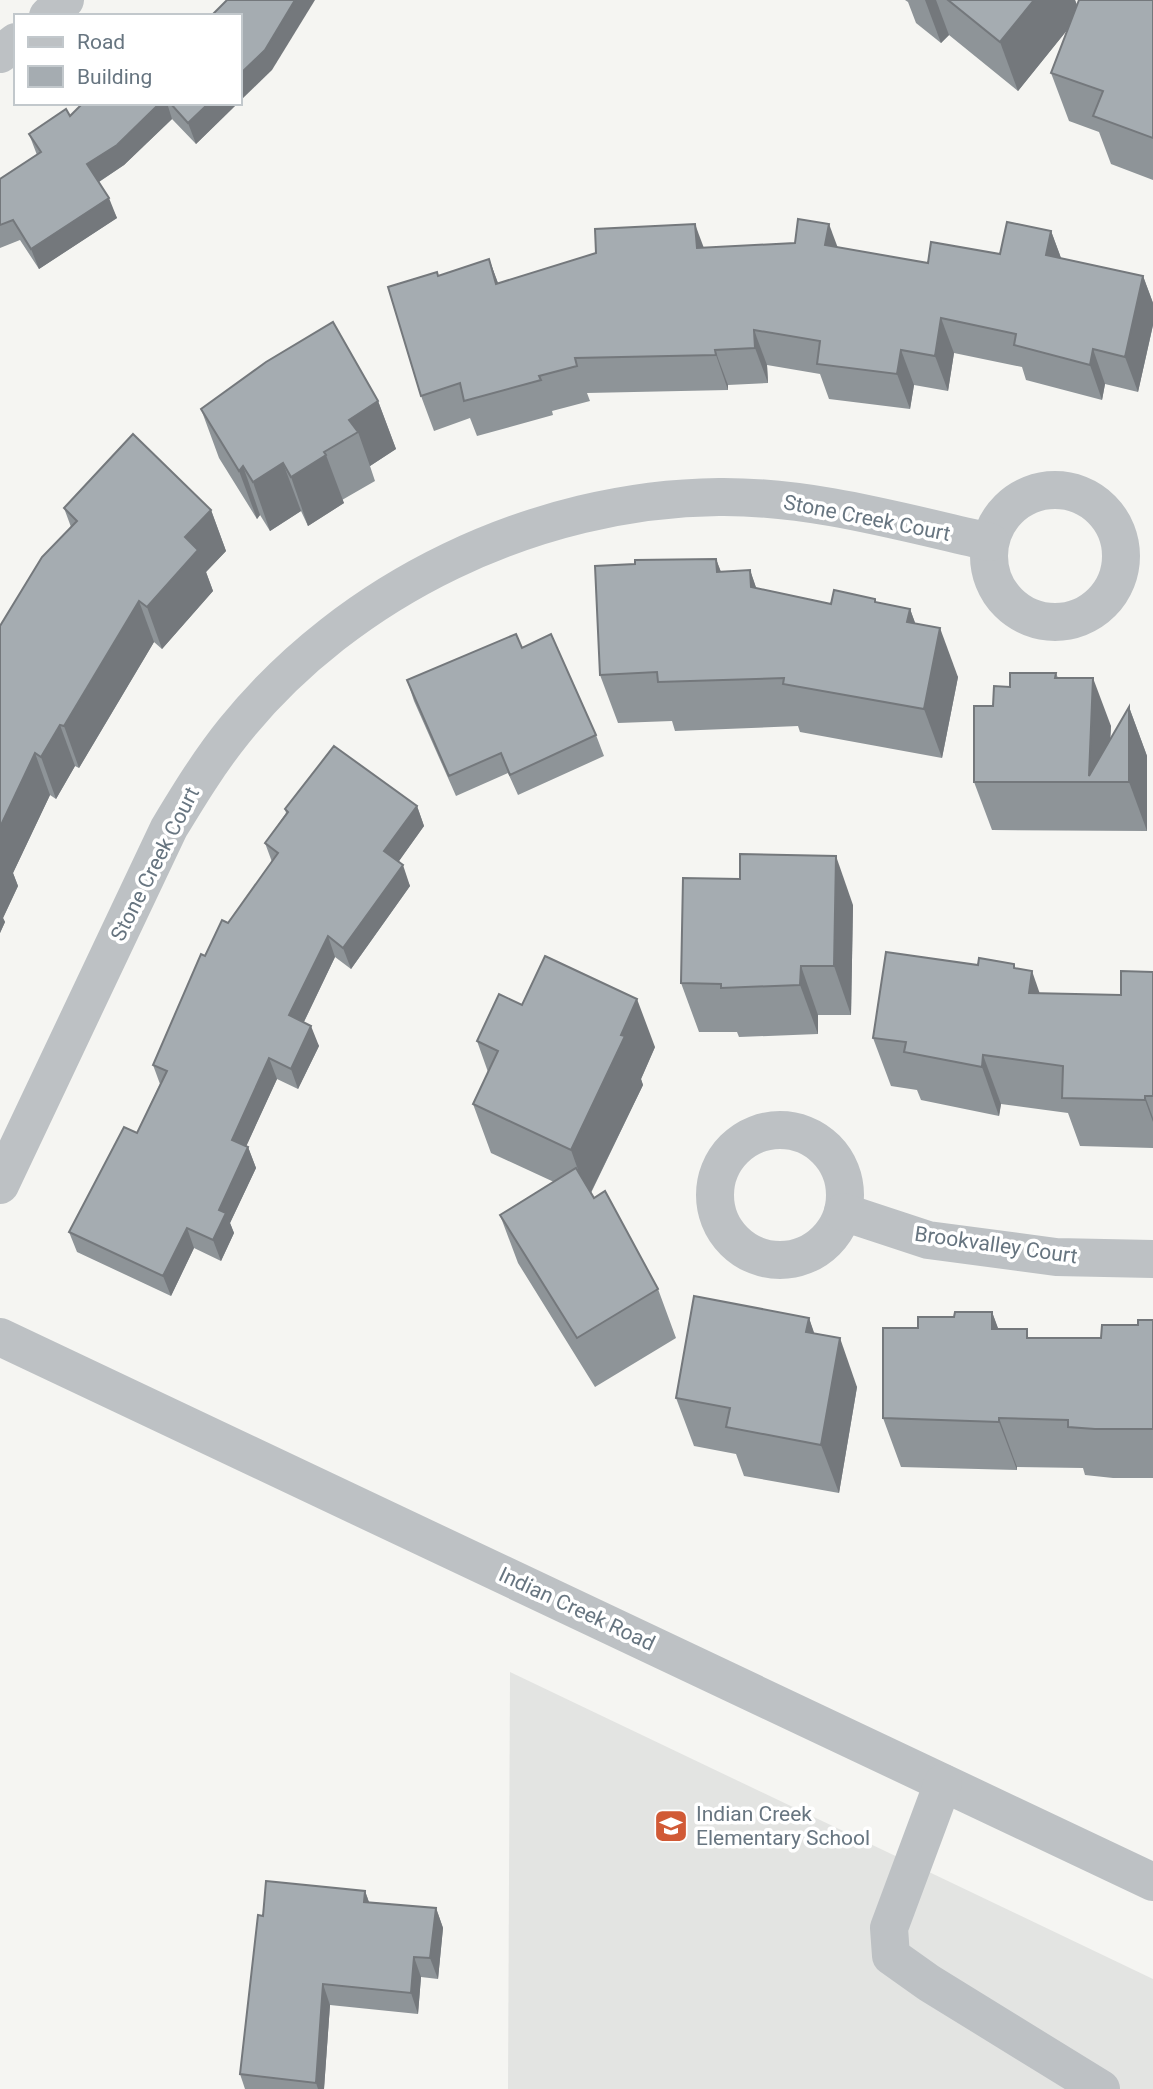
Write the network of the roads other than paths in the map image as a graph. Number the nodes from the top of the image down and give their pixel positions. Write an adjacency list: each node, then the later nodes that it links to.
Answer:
1 (65, 0): 2 (street)
2 (50, 14)
3 (990, 542): 4 (street, Stone Creek Court)
4 (0, 1185)
5 (843, 1212): 6 (street, Brookvalley Court)
6 (1153, 1259)
7 (0, 1337): 8 (street, Indian Creek Road)
8 (943, 1783): 9 (street, Indian Creek Road); 10 (street)
9 (1153, 1882)
10 (1101, 2089)

